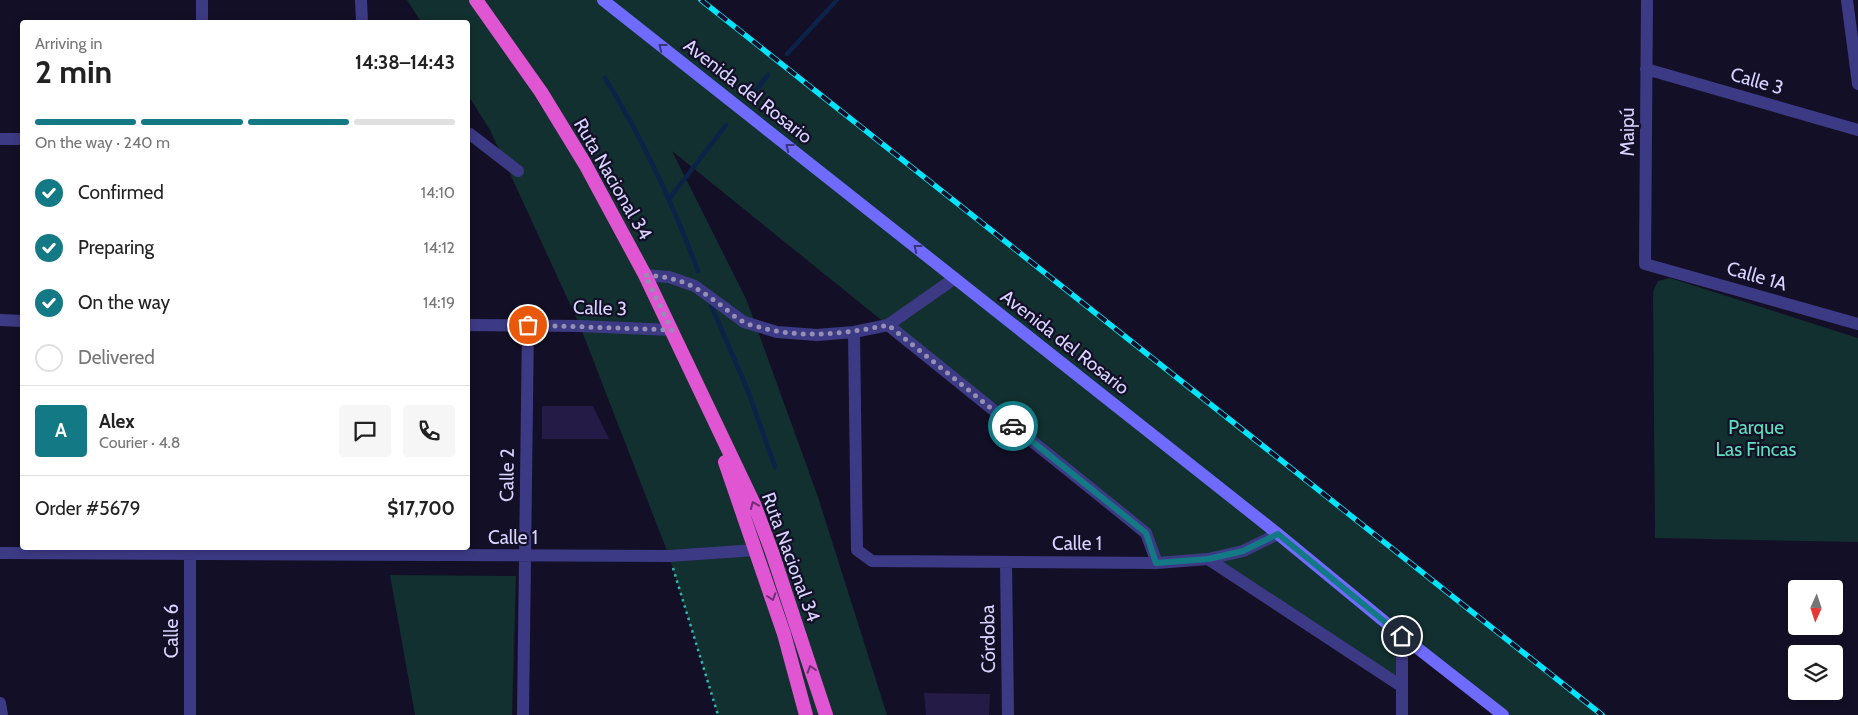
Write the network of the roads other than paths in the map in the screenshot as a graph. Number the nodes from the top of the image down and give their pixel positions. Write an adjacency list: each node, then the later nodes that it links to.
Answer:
1 (202, 0): 7 (street)
2 (360, 0): 8 (street)
3 (476, 0): 17 (highway, Ruta Nacional 34)
4 (603, 0): 18 (main road, Avenida del Rosario, one-way to 4)
5 (1647, 0): 9 (street, Maipú)
6 (1847, 0): 10 (street)
7 (202, 20)
8 (362, 20)
9 (1646, 69): 11 (street, Calle 3); 16 (street, Maipú)
10 (1858, 84)
11 (1858, 130)
12 (470, 134): 15 (street)
13 (20, 138): 14 (street)
14 (0, 139)
15 (518, 171)
16 (1645, 264): 21 (street, Calle 1A)
17 (645, 275): 25 (highway, Ruta Nacional 34); 26 (street)
18 (955, 278): 24 (street); 28 (main road, Avenida del Rosario)
19 (0, 320): 20 (street)
20 (20, 321)
21 (1858, 324)
22 (470, 325): 23 (street, Calle 3)
23 (528, 325): 25 (street, Calle 3); 33 (street, Calle 2)
24 (888, 325): 26 (street); 36 (street)
25 (672, 330): 27 (highway, Ruta Nacional 34)
26 (854, 332): 35 (street, Calle 1)
27 (699, 388): 29 (highway, Ruta Nacional 34); 44 (highway, Ruta Nacional 34, one-way to 27)
28 (1278, 534): 34 (street, Calle 1); 37 (main road, Avenida del Rosario)
29 (756, 550): 33 (street, Calle 1); 40 (highway, Ruta Nacional 34, one-way to 40)
30 (190, 551): 31 (street, Calle 1); 32 (street, Calle 1); 42 (street, Calle 6)
31 (358, 551): 33 (street, Calle 1)
32 (0, 553)
33 (525, 556): 43 (street, Calle 2)
34 (1208, 559): 36 (street, Calle 1); 38 (street)
35 (1006, 562): 36 (street, Calle 1); 45 (street, Córdoba)
36 (1156, 563)
37 (1402, 636): 38 (street); 47 (main road, Avenida del Rosario)
38 (1401, 686): 46 (street)
39 (0, 703): 41 (street)
40 (805, 714)
41 (2, 715)
42 (190, 715)
43 (523, 715)
44 (826, 715)
45 (1008, 715)
46 (1402, 715)
47 (1503, 715)

